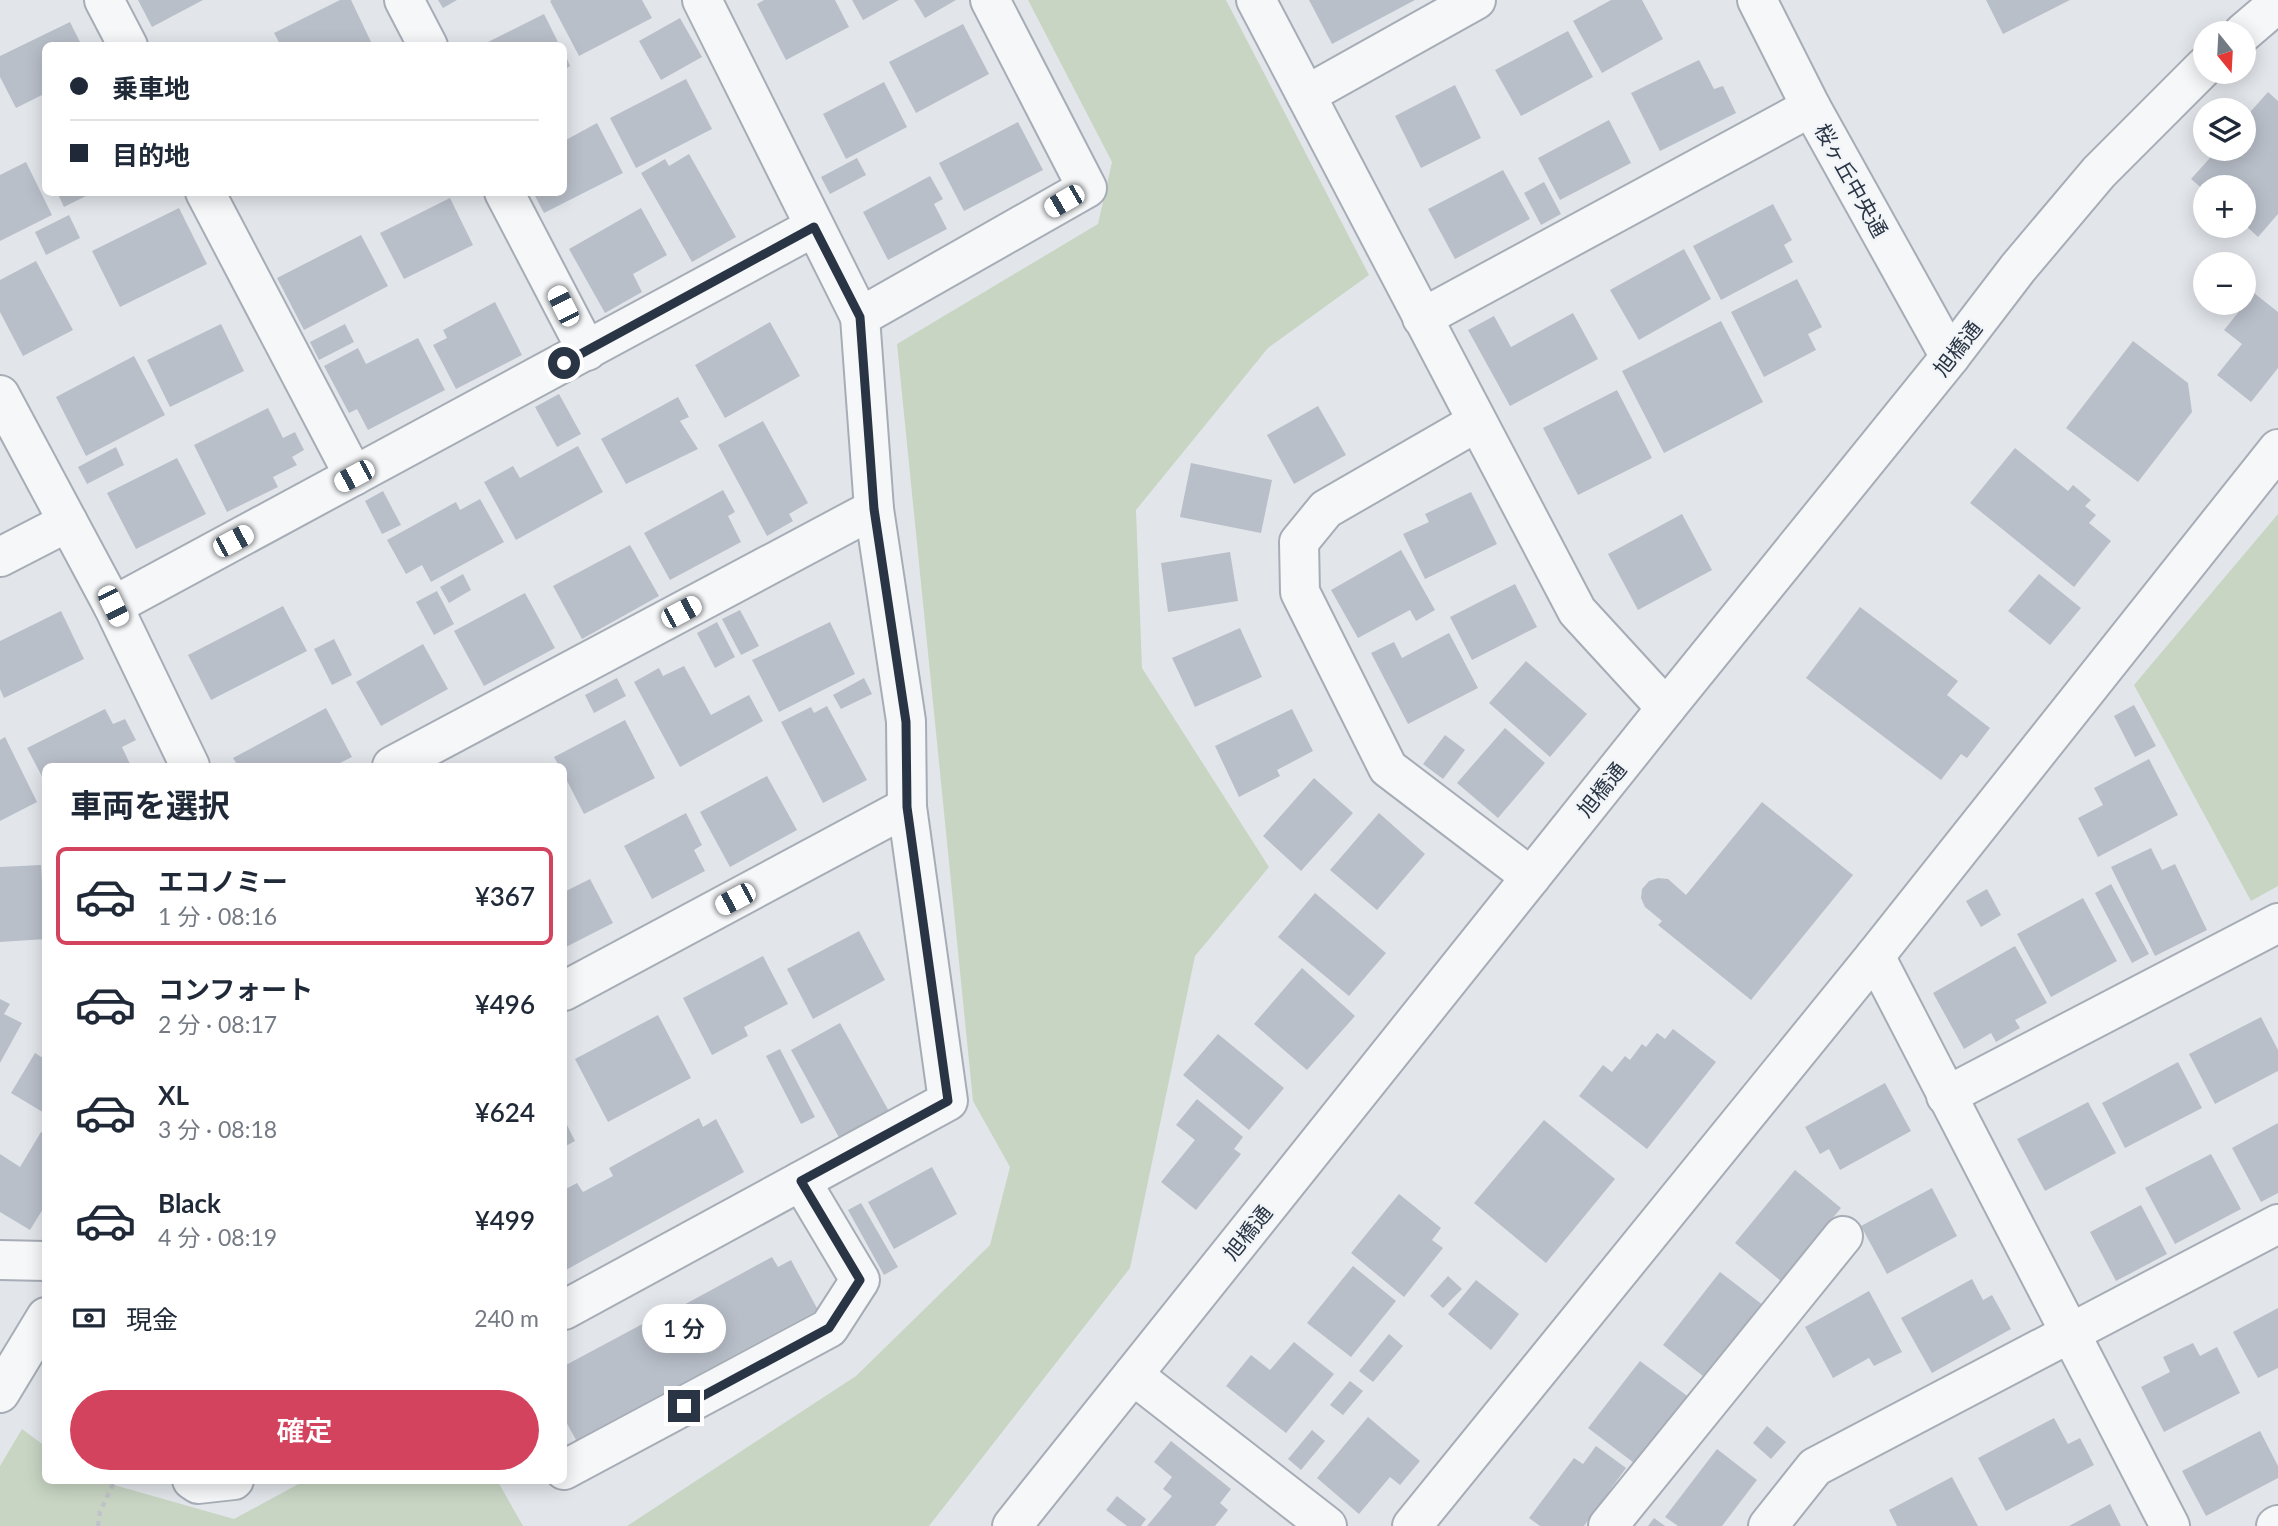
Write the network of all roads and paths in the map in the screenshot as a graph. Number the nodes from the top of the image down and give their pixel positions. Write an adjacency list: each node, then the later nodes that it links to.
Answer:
1 (104, 0): 10 (street)
2 (404, 0): 11 (street)
3 (702, 0): 17 (street)
4 (990, 0): 18 (street)
5 (1256, 0): 13 (street)
6 (1476, 0): 13 (street)
7 (1757, 0): 14 (street, 桜ヶ丘中央通)
8 (2278, 3): 9 (street)
9 (2256, 22)
10 (126, 42)
11 (426, 42)
12 (2193, 78): 21 (street, 旭橋通)
13 (1306, 95): 19 (street)
14 (1811, 107): 19 (street); 21 (street, 桜ヶ丘中央通)
15 (207, 196): 25 (street)
16 (506, 196): 20 (street)
17 (814, 227): 18 (street); 20 (street)
18 (860, 317): 26 (street)
19 (1422, 318): 23 (street)
20 (587, 351): 25 (street)
21 (1950, 357): 30 (street, 旭橋通)
22 (0, 394): 27 (street)
23 (1477, 422): 30 (street); 34 (street)
24 (2278, 449): 36 (street)
25 (354, 476): 29 (street)
26 (874, 509): 32 (street); 33 (street)
27 (68, 522): 28 (street); 29 (street)
28 (0, 557)
29 (113, 606): 31 (street)
30 (1666, 708): 34 (street, 旭橋通)
31 (189, 763)
32 (398, 763)
33 (907, 807): 37 (street); 39 (street)
34 (1531, 877): 47 (street, 旭橋通)
35 (2278, 923): 38 (street)
36 (1875, 956): 38 (street); 54 (street)
37 (567, 989)
38 (1946, 1096): 46 (street)
39 (801, 1181): 44 (street); 49 (street)
40 (2278, 1224): 46 (street)
41 (1843, 1236): 55 (street)
42 (0, 1260): 43 (street)
43 (42, 1261)
44 (567, 1308)
45 (42, 1324): 48 (street)
46 (2069, 1333): 56 (street); 57 (street)
47 (1133, 1375): 52 (street, 旭橋通); 53 (street)
48 (0, 1393)
49 (567, 1468)
50 (113, 1484): 51 (path)
51 (98, 1526)
52 (1012, 1526)
53 (1326, 1526)
54 (1412, 1526)
55 (1608, 1526)
56 (1768, 1526)
57 (2170, 1526)

